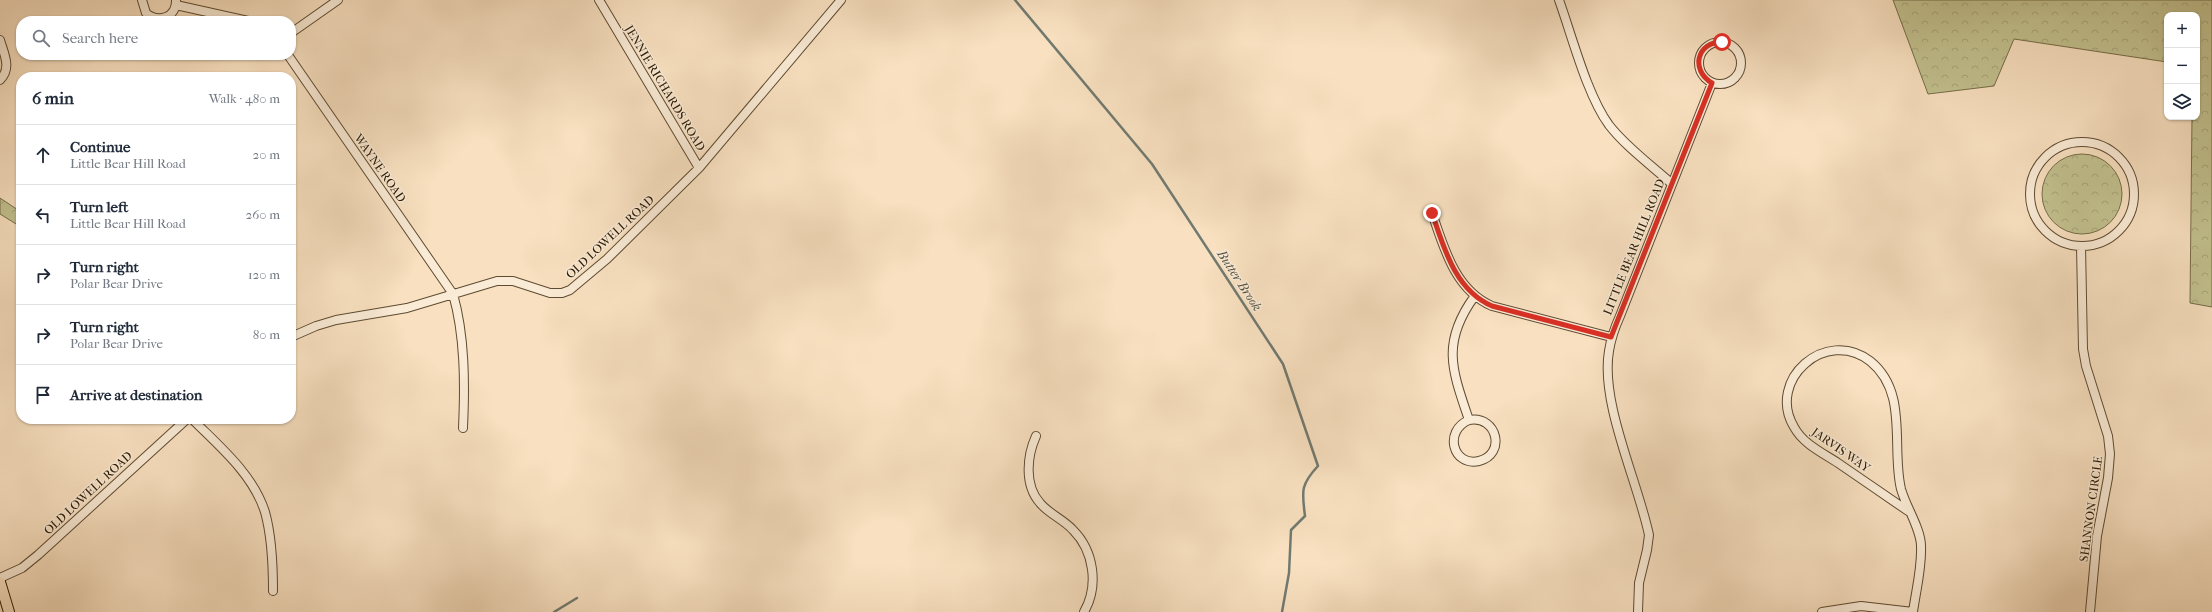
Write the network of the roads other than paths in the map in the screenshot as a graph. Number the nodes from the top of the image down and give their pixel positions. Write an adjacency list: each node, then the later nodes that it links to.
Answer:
1 (142, 0): 7 (street)
2 (338, 0): 10 (street)
3 (599, 0): 15 (street, JENNIE RICHARDS ROAD)
4 (841, 0): 15 (street, OLD LOWELL ROAD)
5 (1559, 0): 16 (street)
6 (176, 2): 8 (street); 9 (street)
7 (151, 16)
8 (168, 16)
9 (229, 16)
10 (296, 29)
11 (0, 40): 13 (street)
12 (291, 60): 19 (street, WAYNE ROAD)
13 (0, 80)
14 (1712, 83): 14 (street); 16 (street, LITTLE BEAR HILL ROAD)
15 (699, 168): 19 (street, OLD LOWELL ROAD)
16 (1672, 184): 22 (street, LITTLE BEAR HILL ROAD)
17 (1432, 213): 20 (street)
18 (2081, 246): 18 (street); 38 (street, SHANNON CIRCLE)
19 (453, 294): 21 (street, OLD LOWELL ROAD); 26 (street)
20 (1474, 297): 22 (street); 23 (street)
21 (296, 335)
22 (1611, 337): 35 (street, LITTLE BEAR HILL ROAD)
23 (1468, 420): 23 (street)
24 (182, 424): 29 (street, OLD LOWELL ROAD)
25 (197, 424): 31 (street)
26 (463, 428)
27 (1036, 436): 34 (street)
28 (1908, 511): 28 (street, JARVIS WAY); 37 (street, JARVIS WAY)
29 (0, 578)
30 (0, 582): 33 (main road)
31 (273, 591)
32 (1841, 610): 36 (street); 37 (street)
33 (9, 612)
34 (1084, 612)
35 (1638, 612)
36 (1822, 612)
37 (1913, 612)
38 (2090, 612)

